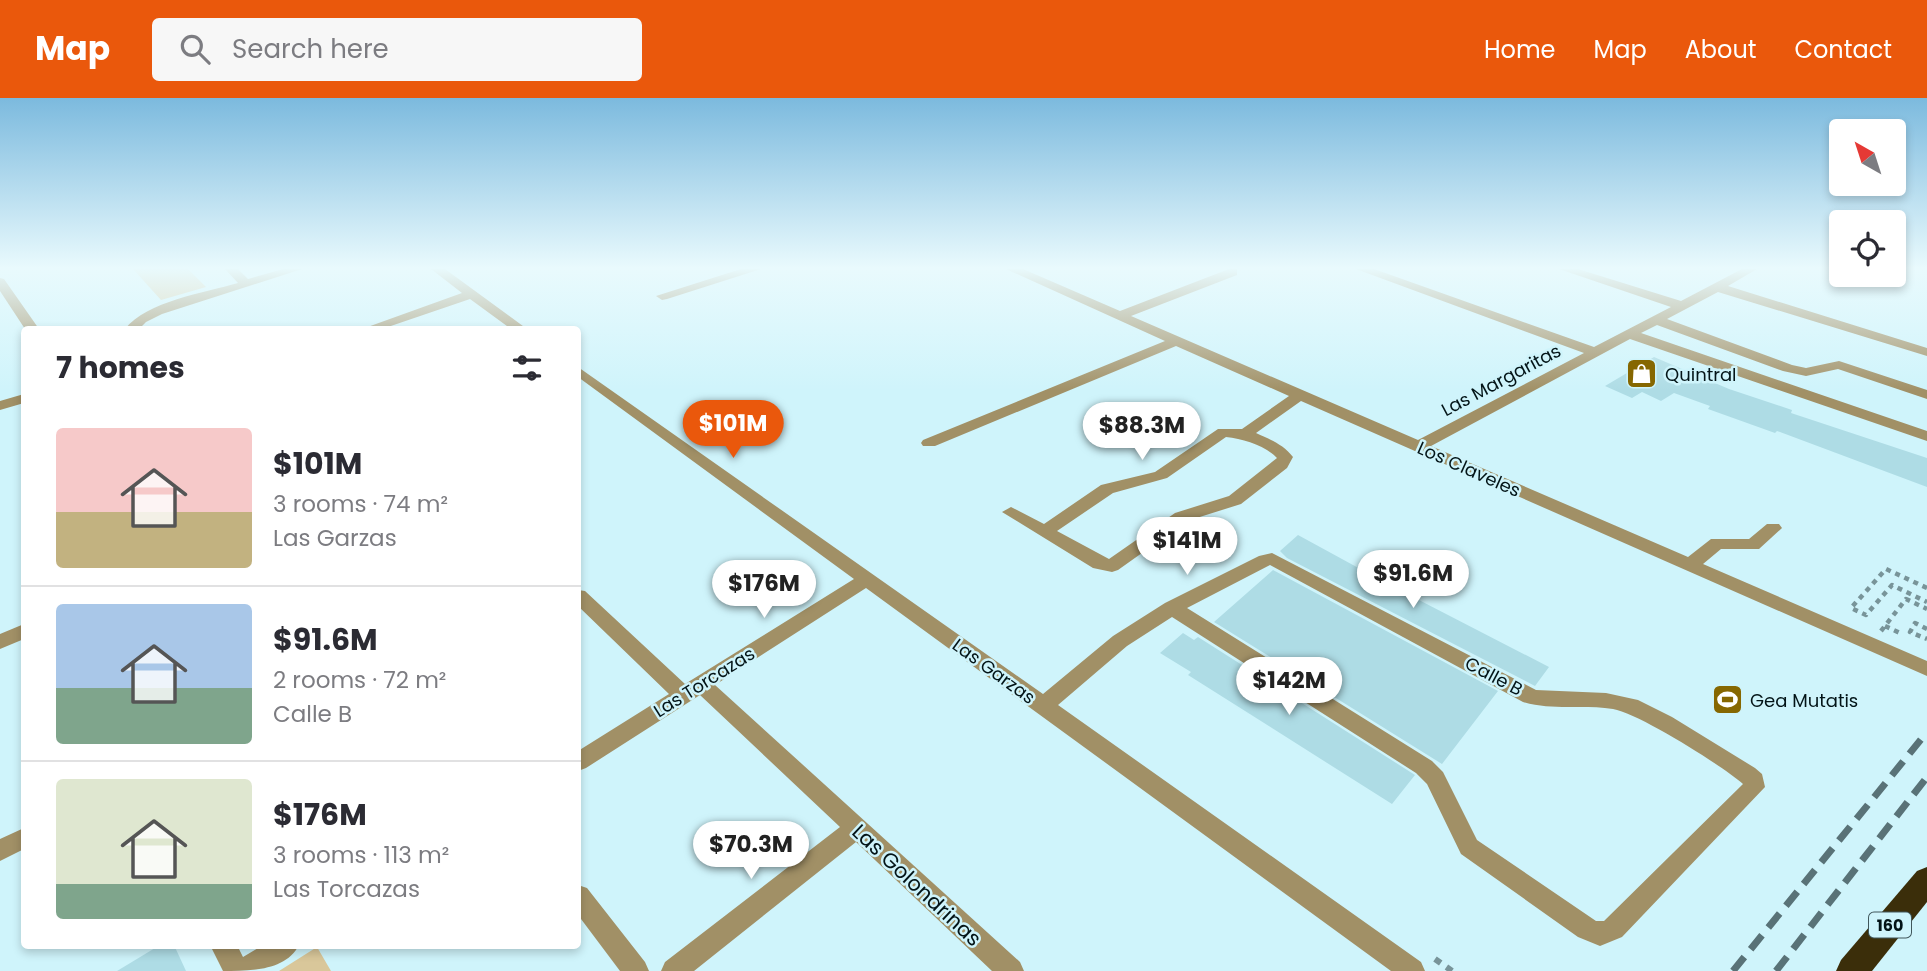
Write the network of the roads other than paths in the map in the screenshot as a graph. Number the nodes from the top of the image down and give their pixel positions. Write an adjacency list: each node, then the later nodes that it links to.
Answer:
1 (19, 310): 12 (street)
2 (161, 310): 13 (street)
3 (425, 310): 14 (street)
4 (493, 310): 15 (street)
5 (1106, 310): 10 (street, Los Claveles)
6 (1134, 310): 10 (street)
7 (1476, 310): 18 (street)
8 (1675, 310): 11 (street, Las Margaritas)
9 (1788, 310): 19 (street)
10 (1120, 316): 17 (street, Los Claveles)
11 (1656, 320): 16 (street, Las Margaritas); 22 (street)
12 (30, 326)
13 (134, 326)
14 (378, 326)
15 (516, 326)
16 (1629, 334): 18 (street, Las Margaritas); 26 (street)
17 (1177, 341): 21 (street, Los Claveles); 27 (street)
18 (1595, 352): 28 (street, Las Margaritas)
19 (1927, 352)
20 (581, 373): 33 (street, Las Garzas)
21 (1300, 395): 25 (street); 28 (street, Los Claveles)
22 (1927, 395)
23 (21, 398): 24 (street)
24 (0, 406)
25 (1245, 434): 31 (street); 31 (street)
26 (1927, 436)
27 (929, 443)
28 (1418, 447): 32 (street, Los Claveles)
29 (1011, 512): 31 (street)
30 (1773, 528): 32 (street)
31 (1044, 532)
32 (1690, 565): 38 (street, Los Claveles)
33 (867, 579): 39 (street, Las Torcazas); 40 (street, Las Garzas)
34 (581, 598): 39 (street, Las Golondrinas)
35 (1172, 608): 35 (street, Calle B); 40 (street)
36 (21, 632): 37 (street)
37 (0, 642)
38 (1927, 669)
39 (692, 690): 41 (street, Las Torcazas); 42 (street, Las Golondrinas)
40 (1042, 706): 54 (street, Las Garzas)
41 (581, 760)
42 (856, 828): 49 (street); 53 (street, Las Golondrinas)
43 (21, 840): 44 (street)
44 (0, 851)
45 (1927, 880): 55 (highway, 160)
46 (581, 900): 52 (street)
47 (225, 949): 50 (street)
48 (280, 949): 51 (street)
49 (678, 970)
50 (237, 971)
51 (244, 971)
52 (636, 971)
53 (1011, 971)
54 (1412, 971)
55 (1852, 971)

